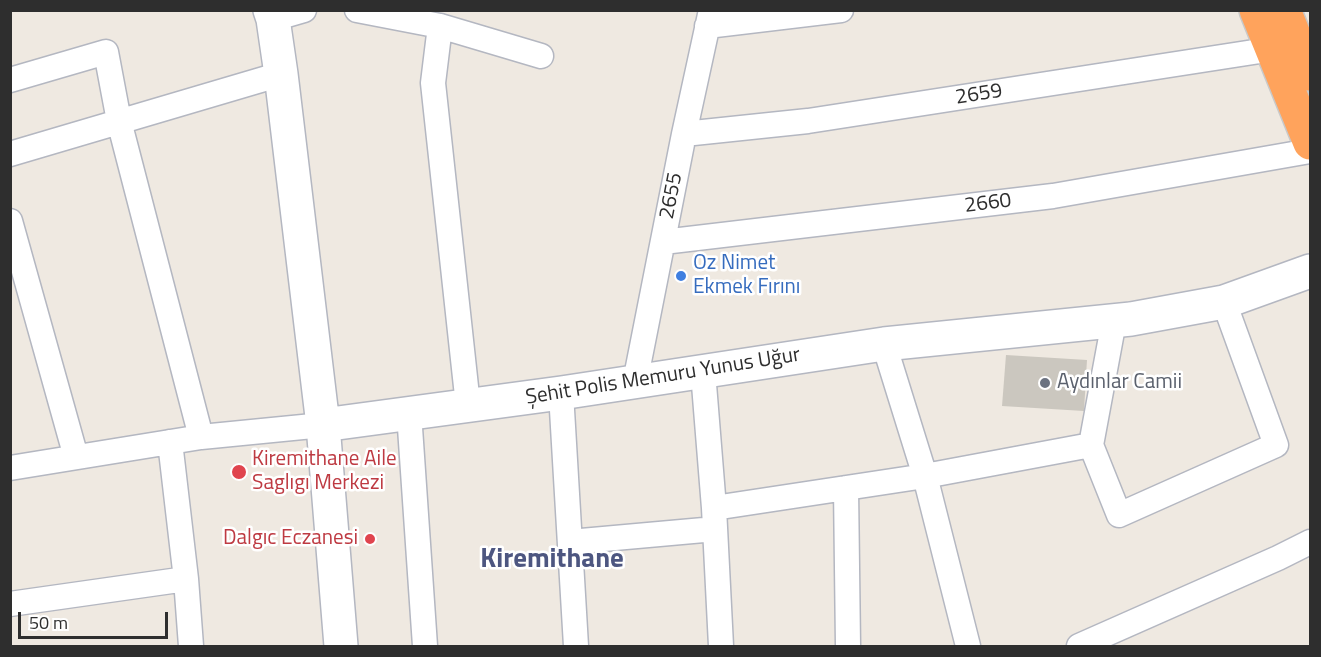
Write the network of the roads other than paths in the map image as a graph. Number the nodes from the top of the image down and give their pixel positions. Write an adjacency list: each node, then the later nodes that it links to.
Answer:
1 (304, 10): 6 (street)
2 (357, 10): 8 (street)
3 (841, 10): 7 (street)
4 (1256, 10): 9 (highway)
5 (1284, 10): 12 (highway)
6 (272, 15): 11 (main road)
7 (709, 18): 15 (street, 2655)
8 (440, 26): 10 (street); 28 (street)
9 (1273, 49): 15 (street, 2659); 16 (highway)
10 (542, 56)
11 (281, 74): 14 (street); 30 (main road)
12 (1311, 74)
13 (10, 80): 14 (street)
14 (119, 122): 18 (street); 31 (street)
15 (684, 134): 20 (street, 2655)
16 (1311, 143)
17 (1311, 152): 20 (street, 2660)
18 (10, 154)
19 (10, 221): 34 (street)
20 (663, 242): 26 (street, 2655)
21 (1311, 271): 22 (main road, Şehit Polis Memuru Yunus Uğur)
22 (1224, 302): 23 (main road, Şehit Polis Memuru Yunus Uğur); 33 (street)
23 (1114, 321): 24 (main road, Şehit Polis Memuru Yunus Uğur); 33 (street)
24 (884, 344): 25 (main road, Şehit Polis Memuru Yunus Uğur); 36 (street)
25 (703, 372): 26 (main road, Şehit Polis Memuru Yunus Uğur); 38 (street)
26 (635, 382): 27 (main road, Şehit Polis Memuru Yunus Uğur)
27 (561, 393): 28 (main road, Şehit Polis Memuru Yunus Uğur); 39 (street)
28 (468, 405): 29 (main road, Şehit Polis Memuru Yunus Uğur)
29 (409, 413): 30 (main road, Şehit Polis Memuru Yunus Uğur); 45 (street)
30 (323, 425): 31 (street, Şehit Polis Memuru Yunus Uğur); 44 (main road)
31 (201, 437): 32 (street, Şehit Polis Memuru Yunus Uğur)
32 (170, 442): 34 (street, Şehit Polis Memuru Yunus Uğur); 41 (street)
33 (1091, 446): 36 (street)
34 (76, 457): 35 (street, Şehit Polis Memuru Yunus Uğur)
35 (10, 468)
36 (925, 476): 37 (street); 49 (street)
37 (846, 488): 38 (street); 48 (street)
38 (715, 518): 39 (street); 47 (street)
39 (570, 542): 46 (street)
40 (1311, 542): 50 (street)
41 (186, 579): 42 (street); 43 (street)
42 (10, 604)
43 (191, 646)
44 (342, 646)
45 (425, 646)
46 (576, 646)
47 (721, 646)
48 (848, 646)
49 (968, 646)
50 (1079, 646)

